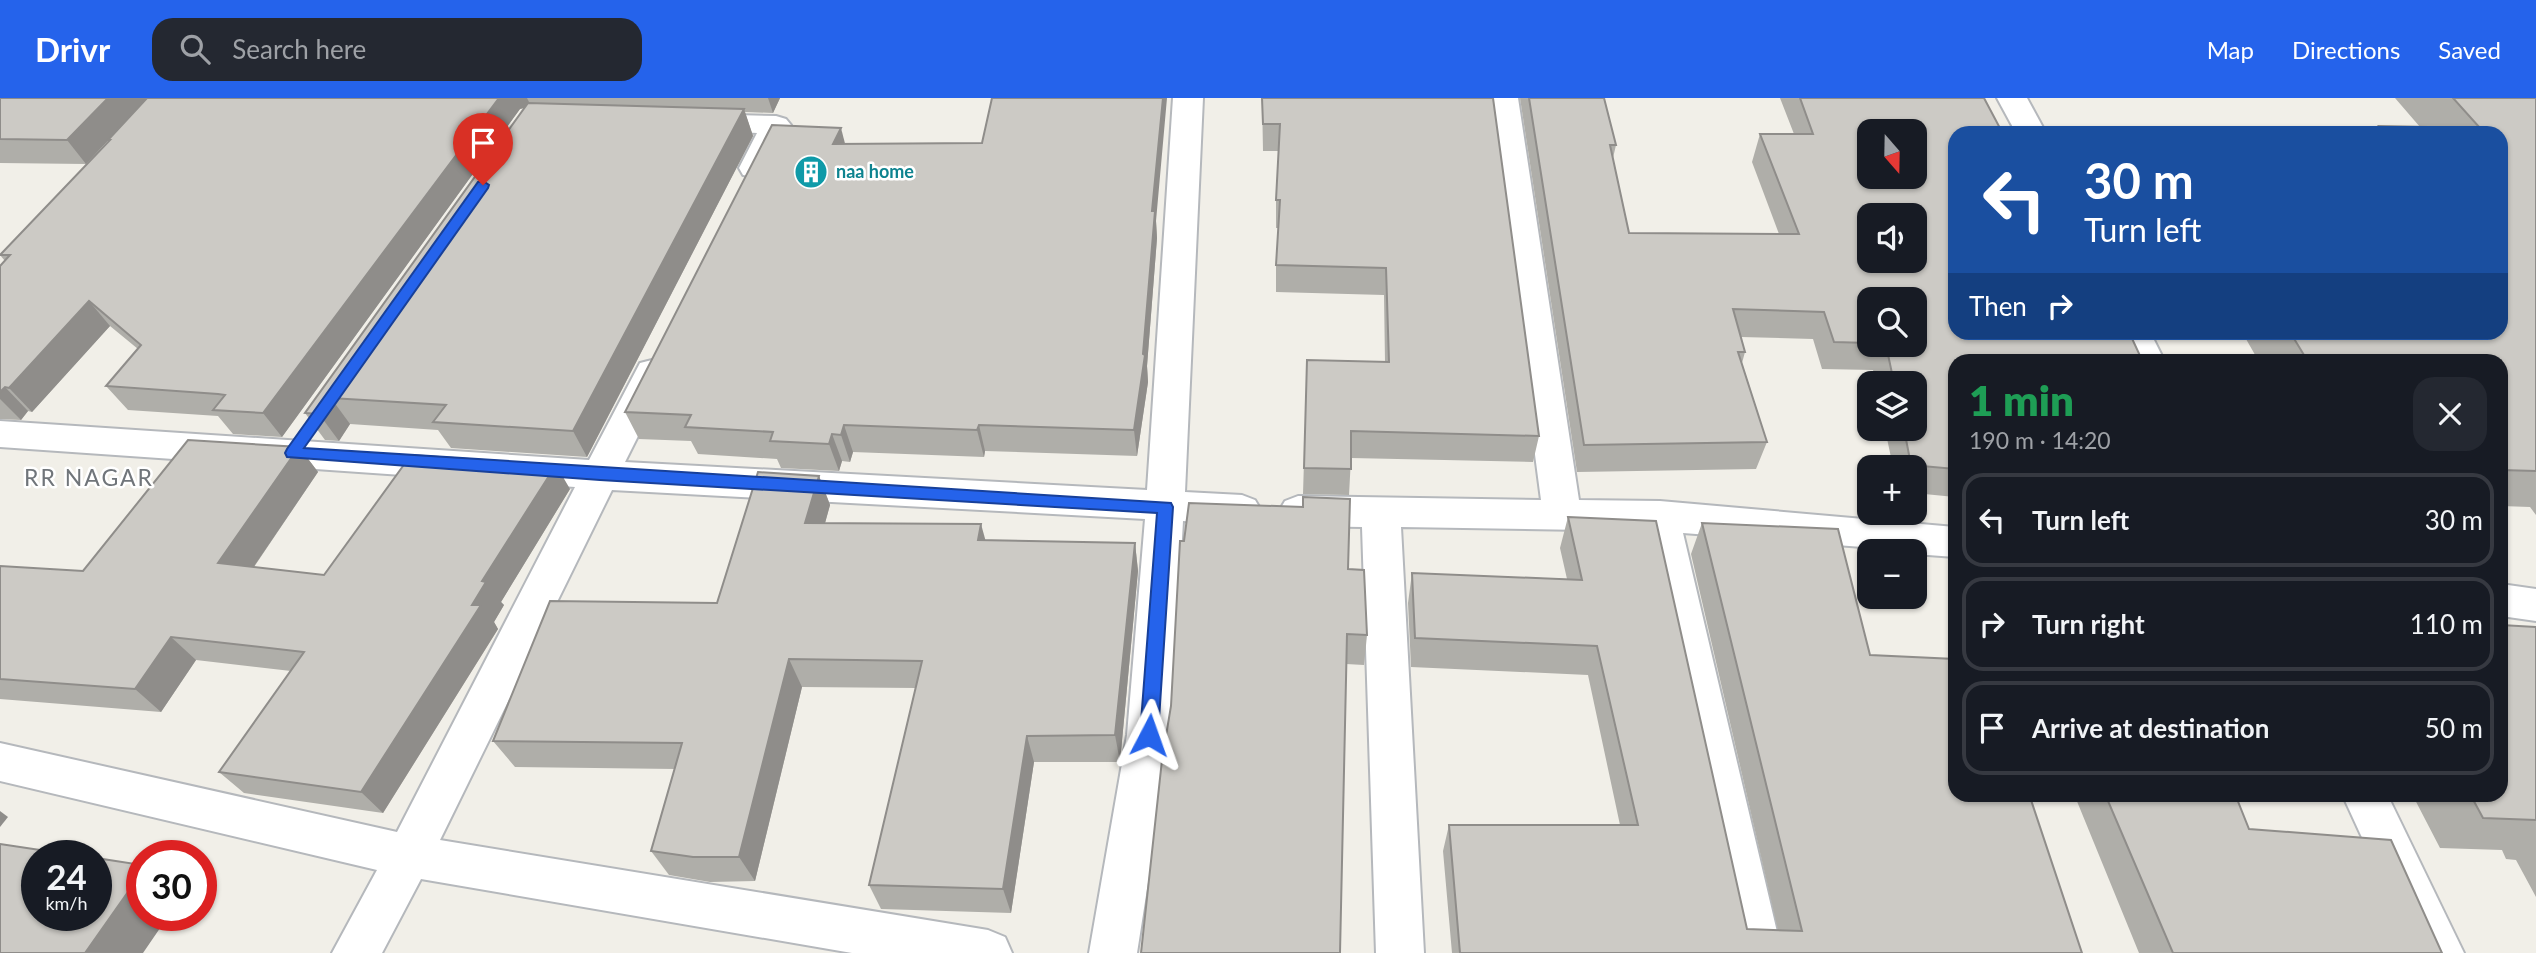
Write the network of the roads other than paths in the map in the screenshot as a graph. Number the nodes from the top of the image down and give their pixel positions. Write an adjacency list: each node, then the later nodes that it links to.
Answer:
1 (1188, 98): 10 (street)
2 (1503, 98): 12 (street)
3 (2012, 98): 5 (street)
4 (666, 122): 6 (street)
5 (2027, 126)
6 (738, 200)
7 (669, 337): 9 (street)
8 (0, 435): 9 (street)
9 (600, 475): 10 (street); 19 (street)
10 (1165, 507): 11 (street); 22 (street)
11 (1381, 514): 12 (street); 23 (street)
12 (1562, 516): 13 (street)
13 (1660, 516): 14 (street); 24 (street)
14 (1948, 541)
15 (2508, 601): 16 (street)
16 (2536, 605)
17 (0, 762): 19 (street)
18 (2368, 802): 25 (street)
19 (409, 856): 20 (street); 21 (street)
20 (356, 953)
21 (988, 953)
22 (1113, 953)
23 (1400, 953)
24 (1758, 953)
25 (2440, 953)

